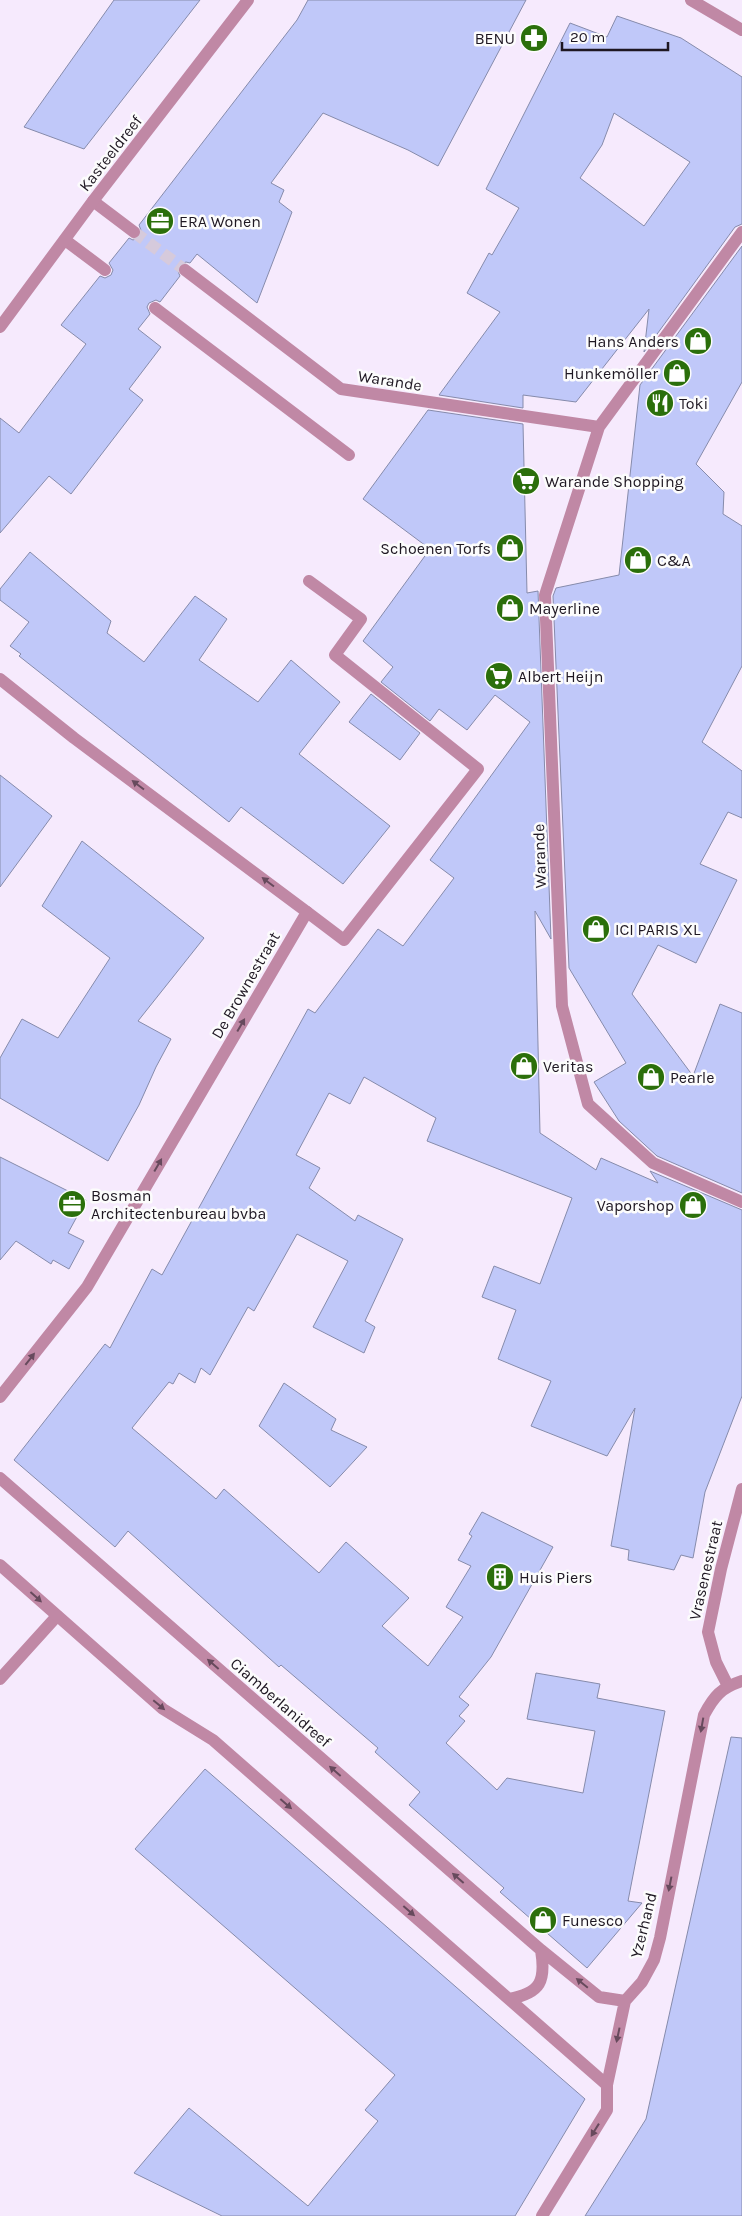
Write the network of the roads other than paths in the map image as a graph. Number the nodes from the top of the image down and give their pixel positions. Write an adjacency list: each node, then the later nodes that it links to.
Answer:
1 (248, 0): 4 (street, Kasteeldreef)
2 (691, 0): 3 (street)
3 (742, 30)
4 (93, 201): 5 (street); 7 (street, Kasteeldreef)
5 (134, 232)
6 (742, 232): 12 (street, Warande)
7 (65, 240): 8 (street); 11 (street, Kasteeldreef)
8 (105, 270)
9 (185, 270): 12 (street, Warande)
10 (155, 308): 13 (street)
11 (0, 327)
12 (598, 427): 17 (street, Warande)
13 (349, 455)
14 (309, 581): 16 (street)
15 (0, 679): 16 (street, one-way to 15)
16 (307, 912): 18 (street, De Brownestraat, one-way to 16)
17 (742, 1202)
18 (0, 1397)
19 (0, 1478): 26 (street, Ciamberlanidreef, one-way to 19)
20 (742, 1489): 25 (street, Vrasenestraat)
21 (0, 1565): 22 (street, one-way to 22)
22 (57, 1616): 23 (street); 27 (street, one-way to 27)
23 (0, 1679)
24 (742, 1681): 25 (street)
25 (728, 1686): 28 (street, Yzerhand, one-way to 28)
26 (541, 1950): 27 (street); 28 (street, Ciamberlanidreef, one-way to 26)
27 (509, 1999): 29 (street)
28 (625, 2001): 29 (street, Yzerhand, one-way to 29)
29 (607, 2085): 30 (street, Yzerhand, one-way to 30)
30 (542, 2216)

